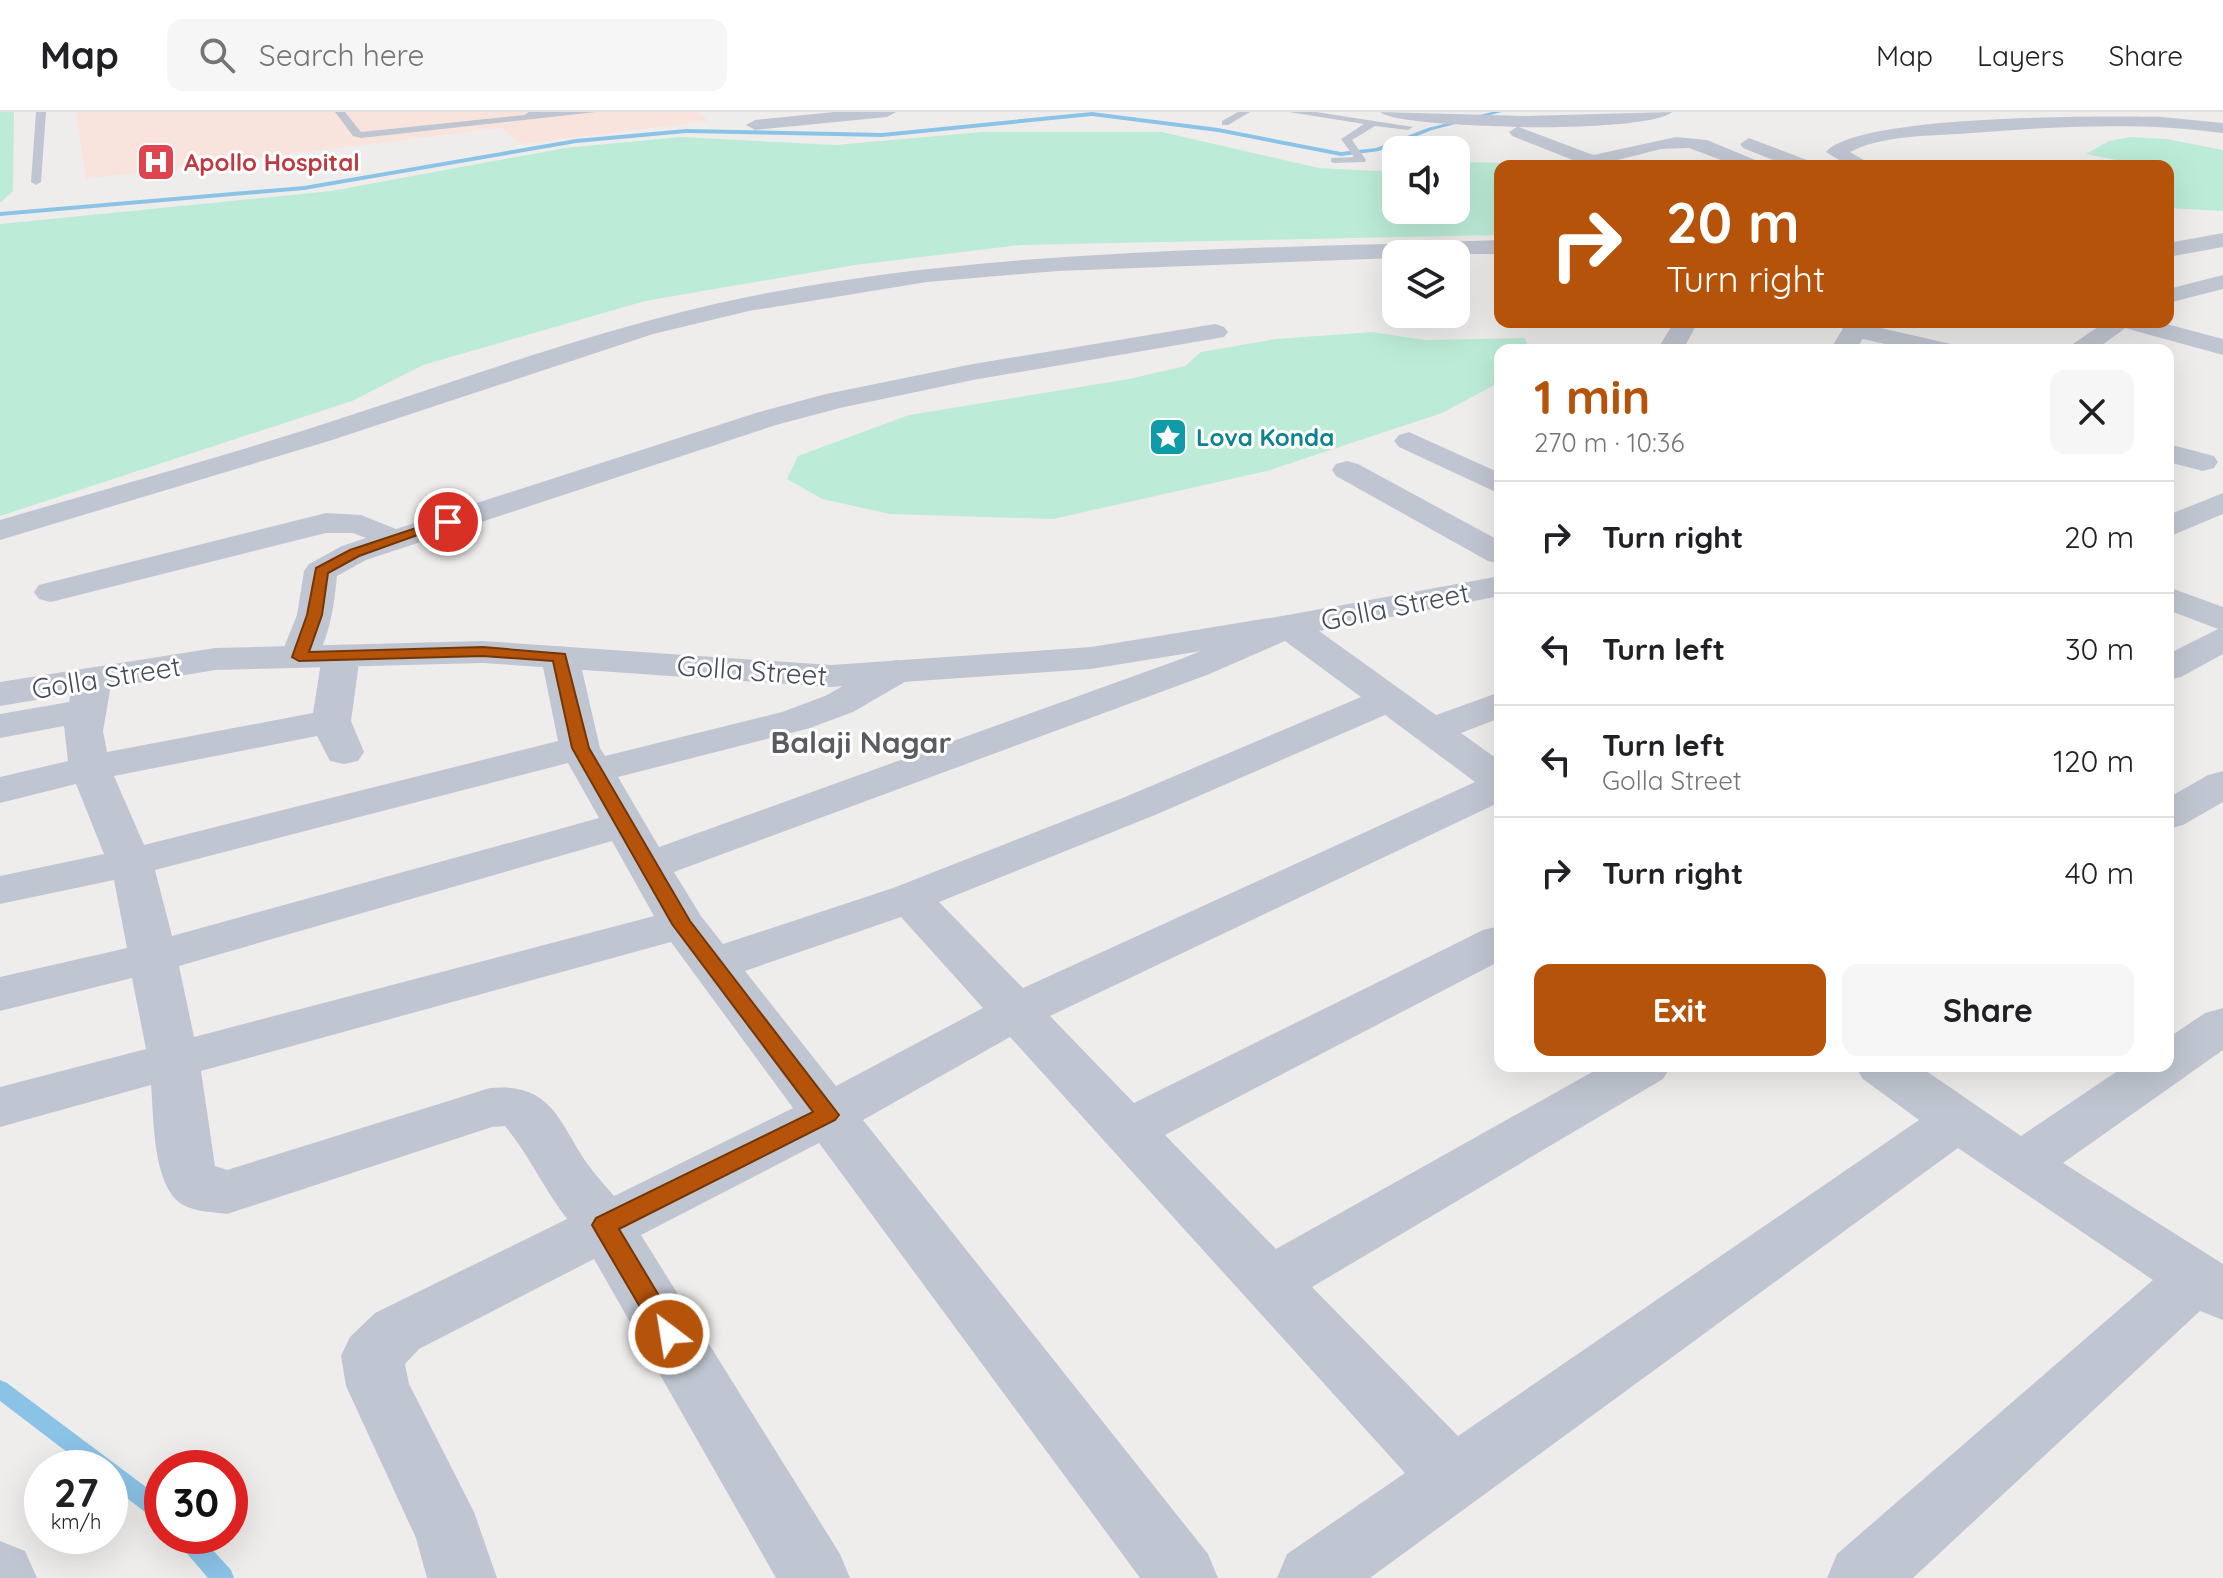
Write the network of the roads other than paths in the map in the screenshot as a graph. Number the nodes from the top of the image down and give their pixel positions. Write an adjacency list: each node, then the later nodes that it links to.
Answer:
1 (41, 112): 28 (lane)
2 (340, 112): 11 (lane)
3 (591, 112): 11 (lane)
4 (887, 112): 18 (street)
5 (1245, 112): 16 (lane)
6 (1294, 112): 13 (lane)
7 (1425, 112): 14 (street)
8 (1625, 112): 17 (street)
9 (1663, 112): 17 (street)
10 (2209, 112): 12 (street)
11 (534, 114)
12 (2223, 114)
13 (1381, 117): 14 (street); 19 (lane); 22 (lane)
14 (1464, 119): 15 (street)
15 (1500, 122): 17 (street); 23 (street)
16 (1225, 123)
17 (1554, 123)
18 (755, 125)
19 (1408, 127)
20 (2223, 128): 27 (street)
21 (1749, 144): 26 (street)
22 (1335, 160)
23 (1590, 160)
24 (1607, 160): 25 (street)
25 (1737, 160)
26 (1790, 160)
27 (1852, 160)
28 (36, 182)
29 (2223, 240): 31 (street)
30 (1494, 247): 52 (street)
31 (2174, 249)
32 (1494, 264): 33 (street)
33 (1470, 265)
34 (1382, 269): 35 (street)
35 (1275, 279)
36 (2223, 282): 37 (street)
37 (2174, 294)
38 (2112, 328): 44 (street)
39 (2155, 328): 42 (street)
40 (1215, 332): 53 (street)
41 (1851, 334): 43 (street)
42 (2218, 343)
43 (1910, 344)
44 (2087, 344)
45 (1409, 441): 49 (street)
46 (2174, 455): 47 (street)
47 (2203, 462)
48 (1347, 470): 54 (street)
49 (1494, 482)
50 (2223, 502): 51 (street)
51 (2174, 524)
52 (0, 530)
53 (391, 541): 56 (street); 62 (street)
54 (1494, 551)
55 (1494, 587): 59 (street, Golla Street)
56 (51, 592)
57 (2174, 600): 58 (street)
58 (2223, 620)
59 (1288, 626): 65 (street, Golla Street); 68 (street); 79 (street)
60 (2223, 639): 64 (street)
61 (341, 656): 62 (street, Golla Street); 63 (street, Golla Street); 73 (street)
62 (299, 657): 67 (street, Golla Street)
63 (560, 657): 65 (street, Golla Street); 72 (street)
64 (2174, 666)
65 (897, 671): 72 (street)
66 (0, 694): 67 (street, Golla Street)
67 (90, 694): 70 (street); 73 (street)
68 (1389, 699): 71 (street); 82 (street)
69 (1494, 706): 71 (street)
70 (0, 726)
71 (1434, 730): 74 (street)
72 (587, 759): 79 (street); 80 (street)
73 (90, 768): 77 (street); 80 (street)
74 (1494, 778)
75 (2223, 784): 78 (street)
76 (1494, 786): 87 (street)
77 (0, 790)
78 (2174, 813)
79 (636, 845): 83 (street); 85 (street)
80 (128, 863): 81 (street); 85 (street)
81 (0, 890)
82 (909, 898): 83 (street); 87 (street)
83 (697, 944): 90 (street); 95 (street)
84 (1494, 944): 97 (street)
85 (151, 958): 86 (street); 90 (street)
86 (0, 994)
87 (1017, 1011): 95 (street); 97 (street)
88 (2223, 1025): 89 (street)
89 (2174, 1059)
90 (174, 1061): 94 (street); 99 (street)
91 (1635, 1072): 100 (street)
92 (1890, 1072): 96 (street)
93 (2154, 1072): 98 (street)
94 (0, 1107)
95 (827, 1115): 99 (street); 105 (street)
96 (1958, 1120): 98 (street); 102 (street)
97 (1129, 1130): 100 (street)
98 (2021, 1164): 101 (street)
99 (604, 1225): 103 (street); 104 (street)
100 (1270, 1282): 102 (street)
101 (2210, 1286): 107 (street)
102 (1454, 1479): 106 (street)
103 (462, 1578)
104 (815, 1578)
105 (1183, 1578)
106 (1312, 1578)
107 (1862, 1578)

